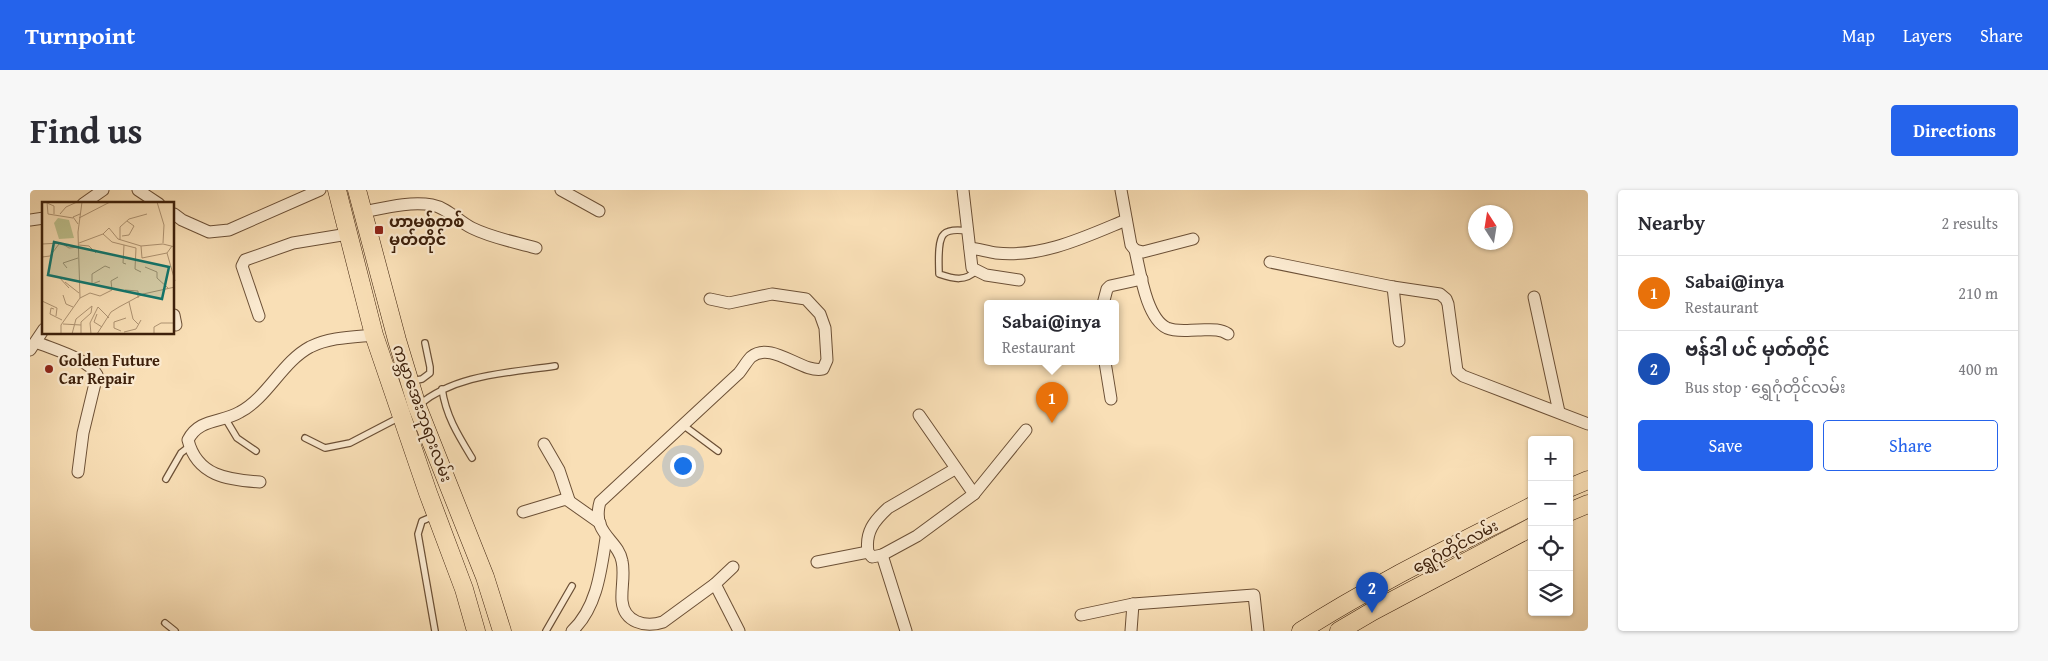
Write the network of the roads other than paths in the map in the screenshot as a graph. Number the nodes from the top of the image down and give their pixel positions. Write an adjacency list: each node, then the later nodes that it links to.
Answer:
1 (138, 190): 8 (street)
2 (320, 190): 11 (street)
3 (337, 190): 14 (main road, ကမ္ဘာအေးဘုရားလမ်း)
4 (357, 190): 10 (main road, ကမ္ဘာအေးဘုရားလမ်း)
5 (561, 190): 9 (street)
6 (963, 190): 13 (street)
7 (1121, 190): 12 (street)
8 (156, 202)
9 (599, 211)
10 (363, 212): 16 (street); 36 (main road, ကမ္ဘာအေးဘုရားလမ်း)
11 (175, 215)
12 (1126, 220): 17 (street); 18 (street)
13 (968, 230): 17 (street); 20 (lane)
14 (348, 234): 27 (street); 30 (main road, ကမ္ဘာအေးဘုရားလမ်း)
15 (1193, 239): 18 (street)
16 (536, 248)
17 (970, 248): 20 (street)
18 (1135, 250): 21 (street)
19 (1270, 262): 23 (street)
20 (977, 270): 22 (street)
21 (1142, 279): 26 (street); 29 (street)
22 (1019, 280)
23 (1393, 287): 31 (street); 40 (street)
24 (1534, 298): 40 (street)
25 (710, 299): 45 (street)
26 (1104, 300)
27 (260, 316)
28 (42, 332): 33 (street)
29 (1228, 334)
30 (374, 335): 42 (main road, ကမ္ဘာအေးဘုရားလမ်း); 43 (street)
31 (1399, 341)
32 (425, 343): 36 (lane)
33 (33, 346): 54 (street)
34 (1105, 365): 38 (street)
35 (555, 366): 37 (lane)
36 (410, 382): 39 (main road, ကမ္ဘာအေးဘုရားလမ်း)
37 (442, 389): 39 (lane); 52 (lane)
38 (1111, 399)
39 (417, 406): 58 (main road, ကမ္ဘာအေးဘုရားလမ်း)
40 (1559, 412): 44 (street)
41 (919, 415): 53 (street)
42 (402, 416): 47 (lane); 60 (main road, ကမ္ဘာအေးဘုရားလမ်း)
43 (225, 418): 49 (street); 50 (lane)
44 (1588, 424)
45 (683, 425): 51 (lane); 68 (street)
46 (1026, 430): 61 (street)
47 (305, 438)
48 (544, 444): 62 (street)
49 (190, 446): 55 (lane); 57 (street)
50 (256, 450)
51 (718, 451)
52 (472, 458)
53 (955, 469): 61 (street); 71 (street)
54 (78, 472)
55 (166, 479)
56 (1588, 480): 59 (main road)
57 (260, 482)
58 (449, 486): 60 (main road); 78 (main road, ကမ္ဘာအေးဘုရားလမ်း)
59 (1573, 486)
60 (428, 492): 67 (main road, ကမ္ဘာအေးဘုရားလမ်း)
61 (974, 494): 72 (street)
62 (569, 500): 66 (street); 68 (street)
63 (1588, 504): 65 (main road)
64 (1528, 508): 92 (main road, ရွှေဂုံတိုင်လမ်း)
65 (1573, 510)
66 (523, 512)
67 (436, 516): 77 (main road, ကမ္ဘာအေးဘုရားလမ်း); 83 (lane)
68 (600, 523): 70 (street)
69 (1528, 529): 93 (main road, ရွှေဂုံတိုင်လမ်း)
70 (606, 538): 75 (street); 87 (street)
71 (868, 552): 72 (street); 73 (street)
72 (882, 556): 89 (street)
73 (817, 562)
74 (734, 567): 75 (street)
75 (715, 584): 88 (street)
76 (572, 586): 86 (lane)
77 (464, 589): 78 (main road); 84 (main road, ကမ္ဘာအေးဘုရားလမ်း)
78 (492, 596): 85 (main road, ကမ္ဘာအေးဘုရားလမ်း)
79 (1133, 604): 80 (street); 90 (street); 91 (street)
80 (1081, 614)
81 (165, 623): 82 (lane)
82 (175, 631)
83 (435, 631)
84 (476, 631)
85 (502, 631)
86 (546, 631)
87 (572, 631)
88 (738, 631)
89 (906, 631)
90 (1131, 631)
91 (1258, 631)
92 (1301, 631)
93 (1339, 631)

